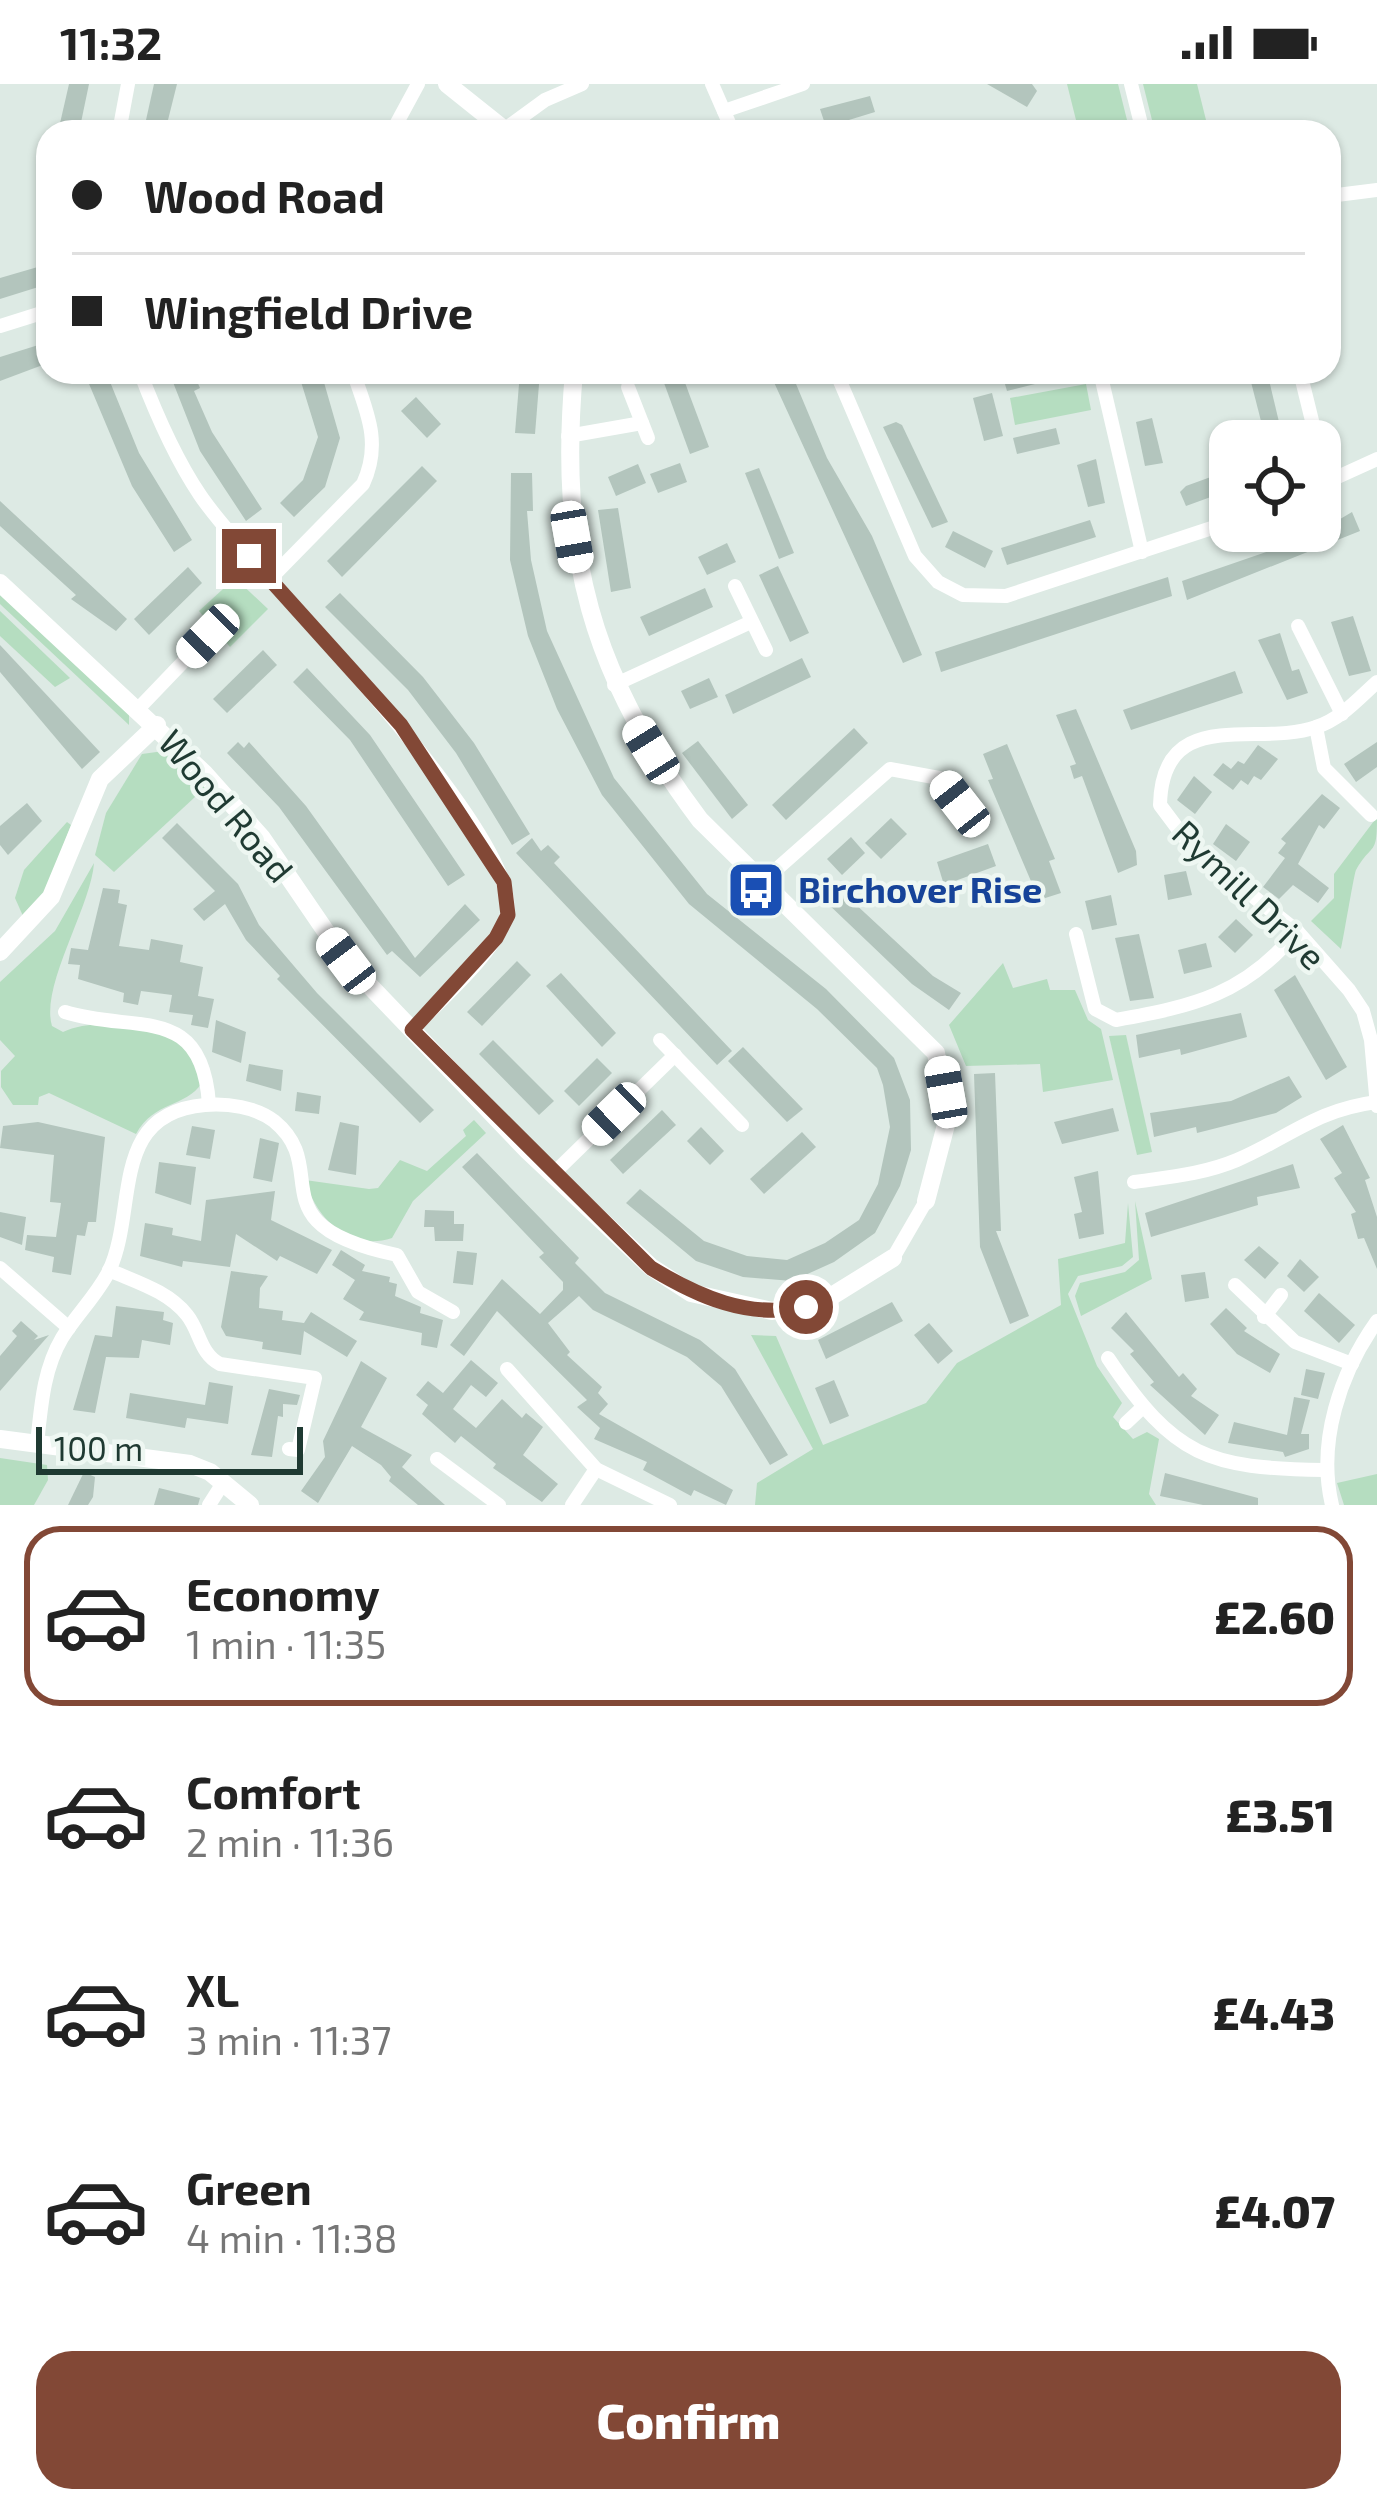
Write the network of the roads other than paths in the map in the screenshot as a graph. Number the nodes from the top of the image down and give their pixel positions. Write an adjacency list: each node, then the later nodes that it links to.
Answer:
1 (128, 84): 9 (street)
2 (418, 84): 10 (street)
3 (446, 84): 11 (street)
4 (582, 84): 12 (street)
5 (712, 84): 8 (street)
6 (803, 84): 8 (street)
7 (1131, 84): 14 (street)
8 (724, 111): 13 (street)
9 (121, 120)
10 (398, 120)
11 (493, 120)
12 (519, 120)
13 (728, 120)
14 (1140, 120)
15 (1377, 190): 16 (street)
16 (1341, 194)
17 (36, 315): 18 (street)
18 (0, 326)
19 (146, 384): 32 (street)
20 (357, 384): 32 (street)
21 (573, 384): 27 (street)
22 (841, 384): 31 (street)
23 (1103, 384): 31 (street)
24 (1303, 384): 26 (street)
25 (628, 387): 27 (street)
26 (1312, 420)
27 (568, 436): 40 (street)
28 (1377, 459): 29 (street)
29 (1341, 475)
30 (1209, 529): 31 (street)
31 (1142, 552)
32 (268, 581): 52 (street)
33 (0, 583): 41 (street, Wood Road)
34 (735, 586): 35 (street)
35 (751, 622): 38 (street); 40 (street)
36 (1298, 626): 42 (street)
37 (208, 636): 41 (street)
38 (766, 650)
39 (1377, 682): 42 (street, Rymill Drive)
40 (614, 685): 47 (street)
41 (139, 708): 43 (street, Wood Road)
42 (1342, 714): 44 (street, Rymill Drive)
43 (157, 725): 50 (street); 52 (street, Wood Road)
44 (1316, 728): 46 (street); 48 (street, Rymill Drive)
45 (960, 804): 47 (street)
46 (1371, 815)
47 (761, 883): 61 (street)
48 (1298, 931): 49 (street); 55 (street, Rymill Drive)
49 (1076, 934)
50 (0, 952)
51 (64, 1012): 56 (street)
52 (412, 1030): 59 (street, Wood Road)
53 (660, 1040): 54 (street)
54 (675, 1055): 58 (street); 59 (street)
55 (1375, 1078): 57 (street, Rymill Drive)
56 (209, 1104): 64 (street); 67 (street)
57 (1377, 1104): 60 (street)
58 (742, 1125)
59 (553, 1174): 62 (street, Wood Road)
60 (1134, 1182)
61 (926, 1201): 62 (street)
62 (893, 1258)
63 (0, 1268): 70 (street)
64 (109, 1270): 70 (street); 78 (street)
65 (1235, 1285): 68 (street)
66 (1281, 1295): 68 (street)
67 (453, 1312)
68 (1264, 1316): 72 (street)
69 (1377, 1321): 72 (street)
70 (69, 1328): 77 (street)
71 (1108, 1358): 74 (street)
72 (1352, 1364): 81 (street)
73 (507, 1369): 80 (street)
74 (1143, 1407): 75 (street); 81 (street)
75 (1126, 1423)
76 (0, 1438): 77 (street)
77 (37, 1444): 82 (street)
78 (289, 1449)
79 (437, 1459): 85 (street)
80 (596, 1469): 86 (street); 87 (street)
81 (1324, 1470): 88 (street)
82 (223, 1483): 83 (street); 84 (street)
83 (209, 1505)
84 (250, 1505)
85 (499, 1505)
86 (572, 1505)
87 (670, 1505)
88 (1332, 1505)

